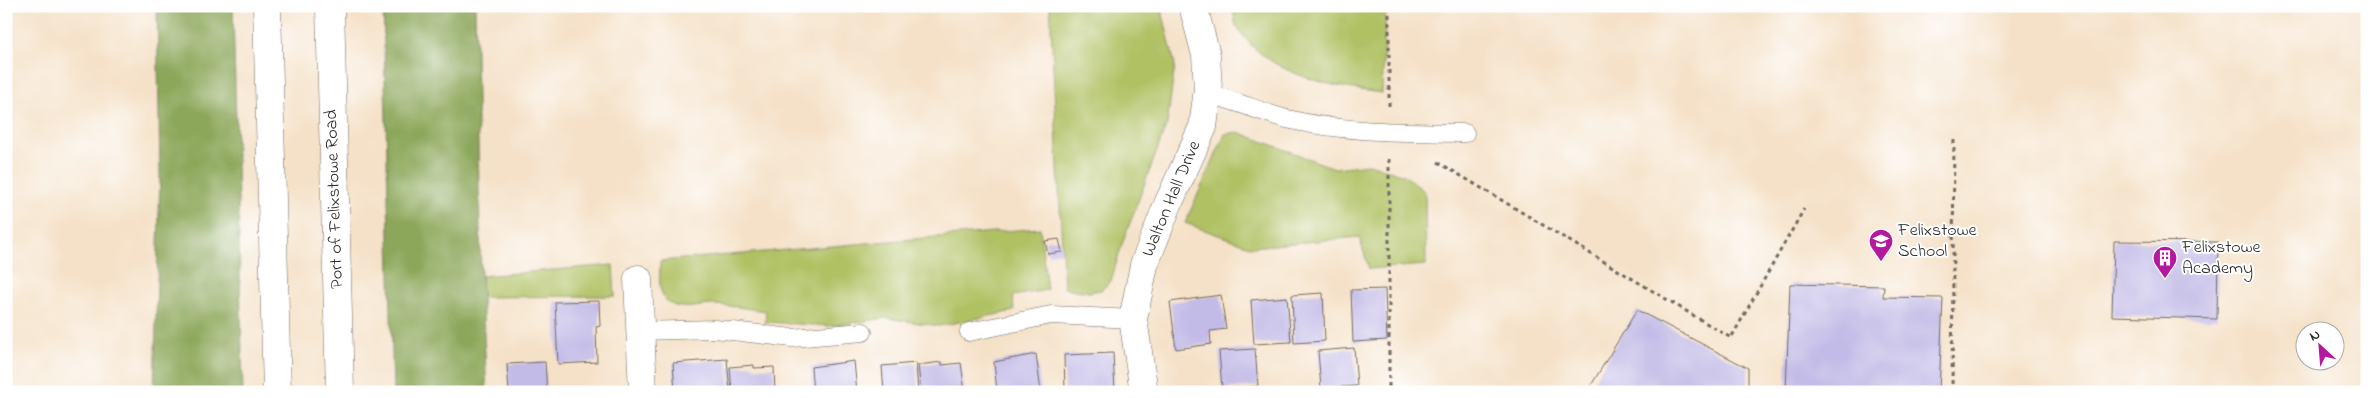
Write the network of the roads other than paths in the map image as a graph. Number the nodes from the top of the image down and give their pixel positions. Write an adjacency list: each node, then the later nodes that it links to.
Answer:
1 (268, 6): 11 (main road)
2 (330, 6): 12 (main road, Port of Felixstowe Road)
3 (1193, 6): 4 (main road, Walton Hall Drive)
4 (1207, 94): 5 (lane); 7 (main road, Walton Hall Drive)
5 (1466, 133)
6 (638, 279): 8 (main road)
7 (1133, 319): 10 (lane); 14 (main road, Walton Hall Drive)
8 (641, 331): 9 (lane); 13 (main road)
9 (862, 332)
10 (969, 332)
11 (277, 392)
12 (340, 392)
13 (643, 392)
14 (1144, 392)

